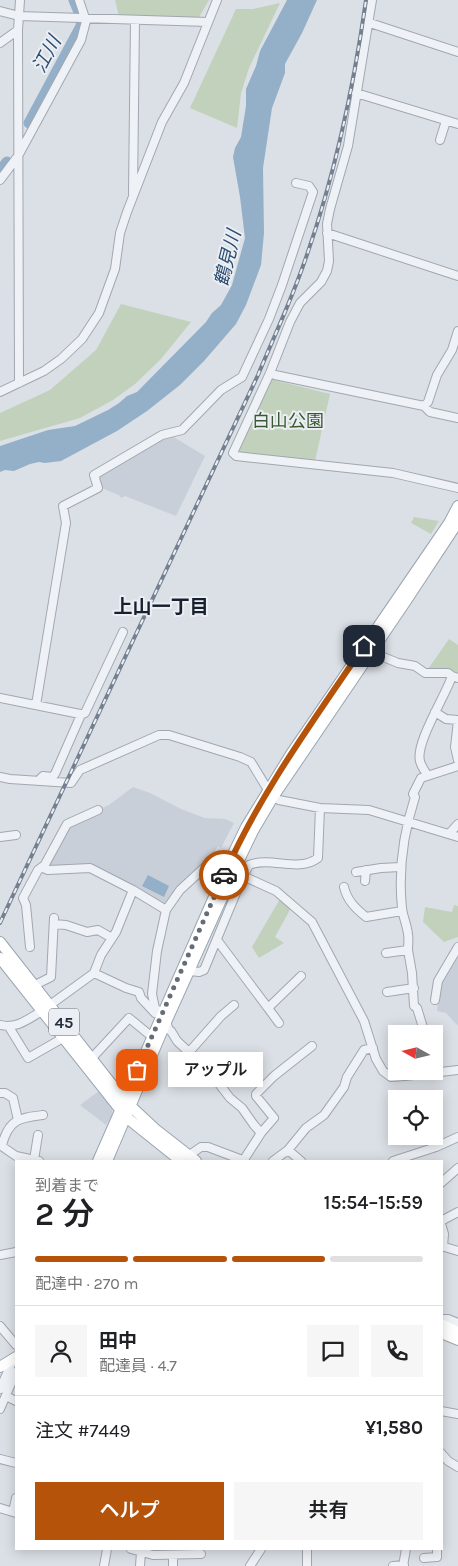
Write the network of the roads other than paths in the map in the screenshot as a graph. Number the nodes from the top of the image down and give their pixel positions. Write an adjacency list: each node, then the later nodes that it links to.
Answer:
1 (20, 0): 6 (street)
2 (79, 0): 7 (street)
3 (217, 0): 9 (street)
4 (372, 0): 10 (street)
5 (0, 10): 6 (street)
6 (19, 16): 7 (street); 11 (street)
7 (85, 19): 8 (street); 18 (street)
8 (135, 20): 9 (street); 21 (street)
9 (208, 22): 21 (street)
10 (368, 22): 13 (street); 14 (street)
11 (18, 30): 12 (street); 18 (street)
12 (0, 43)
13 (458, 52)
14 (356, 92): 15 (street); 22 (street)
15 (446, 121): 16 (street); 17 (street)
16 (458, 123)
17 (440, 140)
18 (18, 156): 19 (street); 27 (street)
19 (0, 180)
20 (296, 183): 38 (street)
21 (133, 197): 27 (street)
22 (327, 233): 23 (street); 26 (street)
23 (458, 276)
24 (458, 332): 25 (street)
25 (455, 350): 29 (street)
26 (270, 373): 29 (street); 31 (street)
27 (19, 383): 28 (street)
28 (0, 392)
29 (424, 406): 30 (street)
30 (458, 418)
31 (458, 488)
32 (458, 506): 33 (main road)
33 (456, 519): 35 (main road)
34 (124, 632): 40 (street)
35 (368, 649): 36 (street); 47 (main road)
36 (455, 677): 39 (street)
37 (0, 698): 38 (street)
38 (36, 705): 40 (street)
39 (435, 712): 41 (street); 44 (street)
40 (80, 715): 46 (street)
41 (458, 721): 42 (street)
42 (458, 760)
43 (458, 766): 44 (street)
44 (427, 775): 50 (street)
45 (0, 777): 46 (street)
46 (38, 781): 47 (street)
47 (271, 794): 48 (street); 74 (main road); 84 (main road)
48 (320, 808): 50 (street); 60 (street)
49 (98, 810): 57 (street)
50 (407, 822): 52 (street); 56 (street)
51 (458, 824): 52 (street)
52 (449, 834): 55 (street)
53 (16, 835): 54 (street)
54 (0, 837)
55 (458, 837)
56 (400, 867): 58 (street); 65 (street)
57 (43, 868): 63 (street); 69 (street)
58 (366, 870): 59 (street); 61 (street)
59 (356, 872)
60 (244, 873): 64 (street, bridge); 67 (street); 92 (street)
61 (365, 881)
62 (344, 886): 65 (street)
63 (133, 890): 64 (street); 66 (street)
64 (166, 910): 84 (street)
65 (402, 911): 71 (street)
66 (112, 938): 75 (street); 77 (street)
67 (217, 940): 74 (street); 83 (street)
68 (1, 944): 77 (main road, 45)
69 (30, 947)
70 (458, 947): 80 (street)
71 (408, 950): 72 (street); 78 (street)
72 (386, 954)
73 (0, 958): 82 (main road, 45)
74 (190, 971): 84 (main road)
75 (94, 973): 82 (street); 84 (street)
76 (301, 976): 83 (street)
77 (35, 985): 82 (main road, 45)
78 (414, 988): 79 (street); 87 (street)
79 (387, 992)
80 (435, 1000)
81 (234, 1005): 93 (street)
82 (46, 1008): 88 (street); 90 (main road, 45); 94 (main road, 45)
83 (268, 1008): 85 (street)
84 (163, 1018): 89 (main road); 93 (street); 97 (main road)
85 (279, 1023)
86 (0, 1025): 88 (street)
87 (422, 1025)
88 (9, 1027): 90 (street)
89 (151, 1036): 94 (street); 97 (main road)
90 (63, 1038): 97 (main road, 45)
91 (312, 1046): 100 (street)
92 (373, 1048): 95 (street); 104 (street)
93 (190, 1051): 100 (street)
94 (91, 1059): 97 (main road, 45)
95 (458, 1070)
96 (0, 1093): 99 (street)
97 (125, 1108): 107 (main road); 108 (main road); 109 (main road, 45)
98 (43, 1115): 99 (street)
99 (18, 1120): 103 (street)
100 (262, 1133): 111 (street)
101 (38, 1135): 106 (street)
102 (458, 1137): 114 (street)
103 (1, 1145): 105 (street)
104 (288, 1150): 112 (street); 113 (street)
105 (32, 1160)
106 (36, 1160)
107 (99, 1160)
108 (107, 1160)
109 (188, 1160): 110 (street)
110 (241, 1160)
111 (245, 1160)
112 (274, 1160)
113 (301, 1160)
114 (396, 1160)
115 (458, 1168): 116 (street)
116 (443, 1181)
117 (458, 1212): 118 (street)
118 (443, 1222)
119 (443, 1247): 120 (street)
120 (458, 1251)
121 (15, 1252): 122 (street)
122 (0, 1255)
123 (443, 1320): 124 (street)
124 (458, 1322)
125 (443, 1324): 127 (main road)
126 (0, 1326): 130 (street)
127 (458, 1332)
128 (443, 1334): 129 (main road)
129 (458, 1340)
130 (15, 1344)
131 (15, 1356): 132 (main road); 134 (street)
132 (0, 1367)
133 (15, 1374): 135 (street)
134 (0, 1389)
135 (6, 1396): 136 (street); 137 (street)
136 (15, 1400)
137 (0, 1408)
138 (443, 1411): 139 (street)
139 (458, 1414)
140 (443, 1455): 143 (street)
141 (0, 1459): 142 (street)
142 (15, 1463)
143 (458, 1467)
144 (0, 1508): 145 (street)
145 (15, 1512)
146 (107, 1550): 157 (street)
147 (134, 1550): 153 (street)
148 (260, 1550): 160 (street)
149 (307, 1550): 161 (street)
150 (406, 1550): 163 (street)
151 (437, 1550): 164 (street)
152 (188, 1551): 155 (street); 156 (street)
153 (141, 1552): 154 (street); 158 (street)
154 (153, 1552): 156 (street)
155 (201, 1554)
156 (173, 1555): 159 (street)
157 (104, 1566)
158 (140, 1566)
159 (173, 1566)
160 (250, 1566)
161 (307, 1566)
162 (393, 1566): 163 (street)
163 (403, 1566)
164 (420, 1566)

